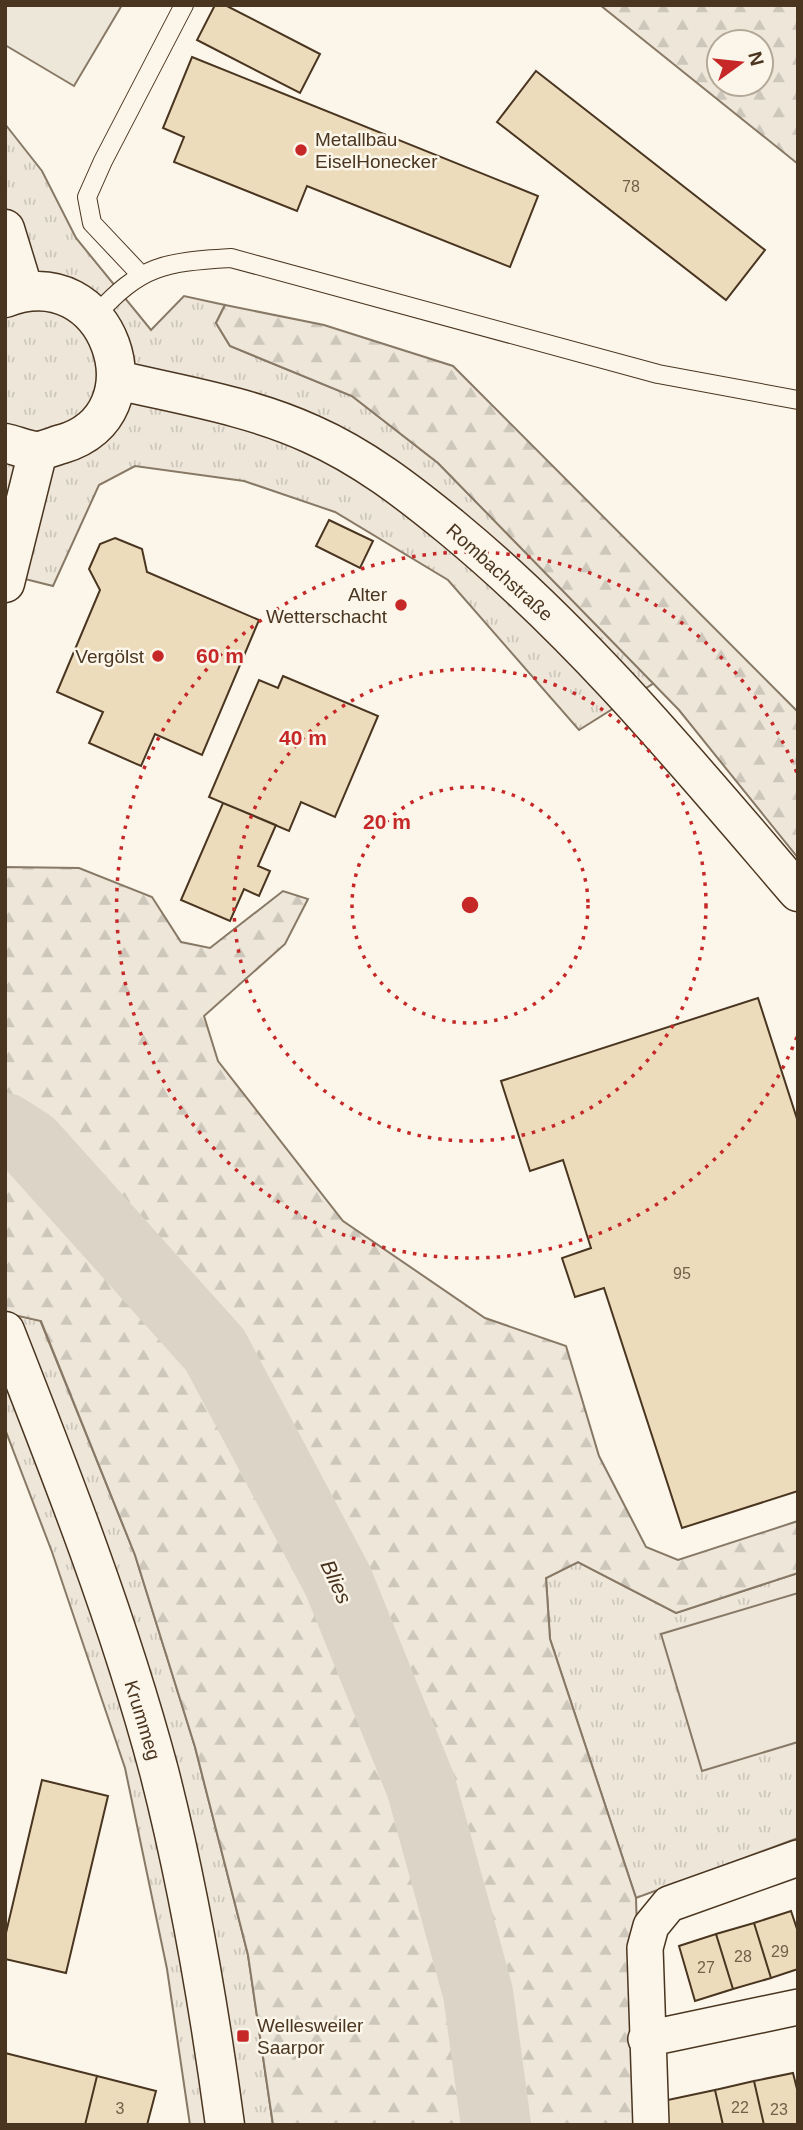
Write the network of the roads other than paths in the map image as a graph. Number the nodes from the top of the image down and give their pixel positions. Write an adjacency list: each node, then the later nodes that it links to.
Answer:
1 (184, 5): 3 (lane)
2 (5, 229): 4 (main road)
3 (141, 275): 5 (lane); 7 (lane)
4 (15, 294): 5 (main road)
5 (95, 316): 6 (main road)
6 (117, 380): 8 (main road); 10 (main road, Rombachstraße)
7 (798, 400)
8 (22, 447): 9 (main road)
9 (5, 583)
10 (798, 892)
11 (5, 1331): 15 (main road, Krummeg)
12 (798, 1858): 14 (street)
13 (798, 2007): 14 (street)
14 (646, 2039): 16 (street)
15 (225, 2125)
16 (651, 2125)

